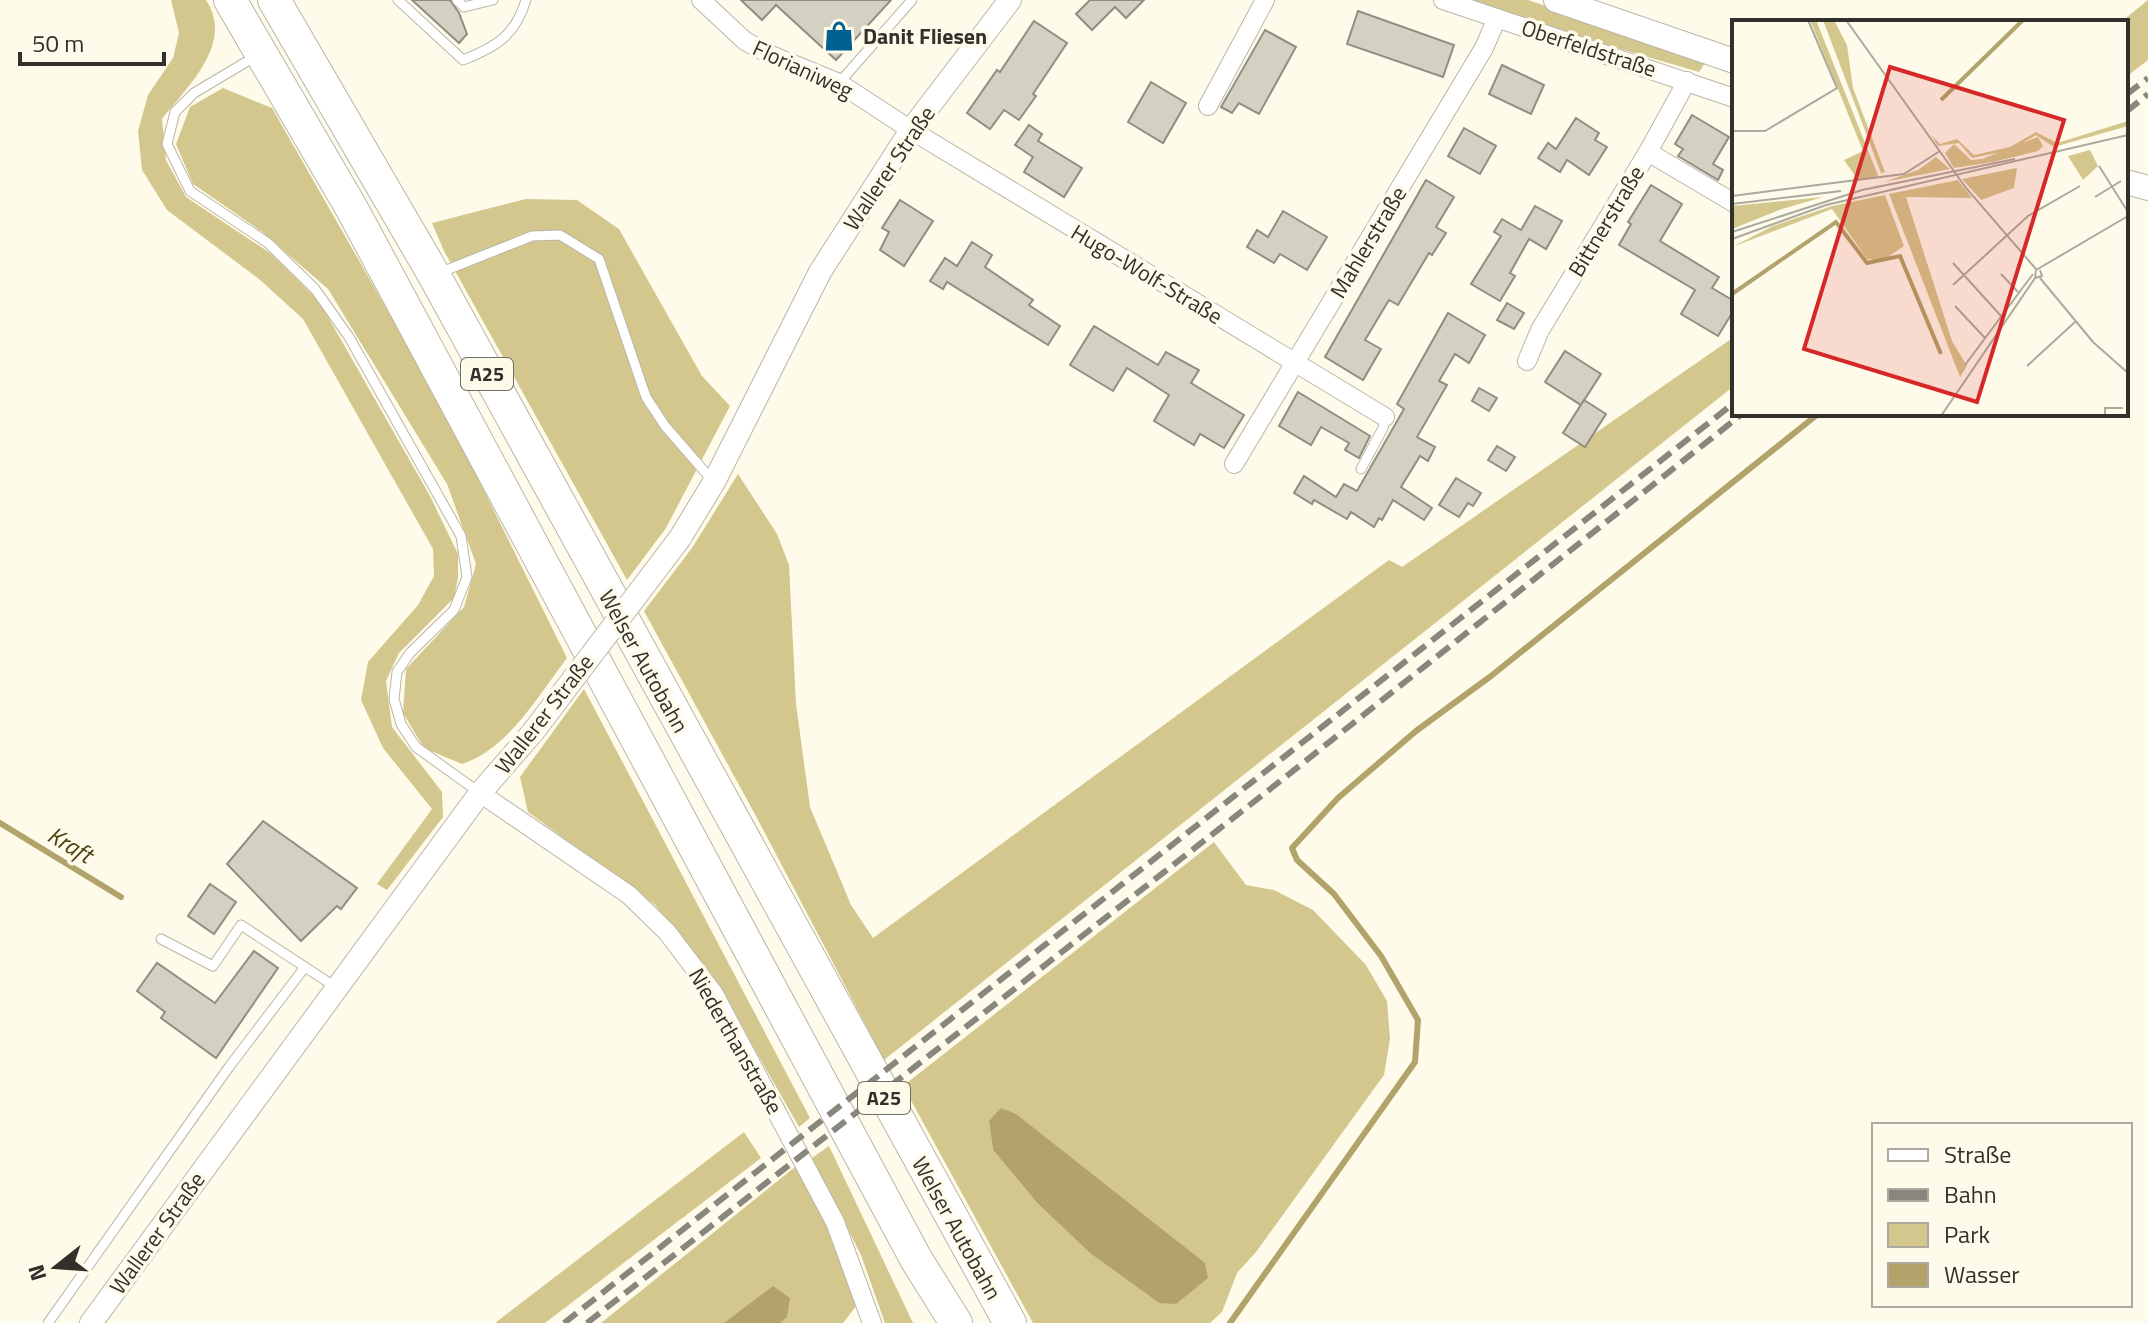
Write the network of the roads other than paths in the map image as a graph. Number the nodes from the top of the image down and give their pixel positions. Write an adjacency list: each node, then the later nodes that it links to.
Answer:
1 (230, 0): 14 (highway, Welser Autobahn / A25)
2 (274, 0): 25 (highway, Welser Autobahn / A25)
3 (398, 0): 6 (lane)
4 (457, 0): 5 (lane)
5 (493, 0)
6 (526, 0)
7 (701, 0): 17 (street, Florianiweg)
8 (912, 0): 17 (lane)
9 (1010, 0): 20 (street, Wallerer Straße)
10 (1265, 0): 19 (street)
11 (1443, 0): 13 (street, Oberfeldstraße)
12 (1556, 0): 15 (main road, Oberfeldstraße)
13 (1497, 18): 16 (street, Oberfeldstraße); 27 (street, Mahlerstraße)
14 (262, 52): 32 (lane); 36 (highway, Welser Autobahn / A25)
15 (1732, 60)
16 (1687, 81): 18 (street, Oberfeldstraße); 21 (street, Bittnerstraße)
17 (839, 83): 20 (street, Florianiweg)
18 (1732, 97)
19 (1208, 106)
20 (911, 130): 27 (street, Hugo-Wolf-Straße); 31 (street, Wallerer Straße)
21 (1648, 152): 24 (street); 26 (street, Bittnerstraße)
22 (2128, 183): 23 (main road)
23 (2148, 188)
24 (1732, 202)
25 (434, 275): 31 (lane); 42 (highway, Welser Autobahn / A25)
26 (1527, 361)
27 (1295, 364): 28 (street, Hugo-Wolf-Straße); 29 (street, Mahlerstraße)
28 (1385, 417): 30 (lane)
29 (1234, 464)
30 (1361, 469)
31 (714, 482): 32 (street, Wallerer Straße, bridge)
32 (480, 793): 35 (street, Wallerer Straße); 39 (street, Niederthanstraße)
33 (161, 939): 34 (lane)
34 (305, 967): 35 (lane); 37 (lane)
35 (337, 988): 38 (street, Wallerer Straße)
36 (916, 1259): 40 (highway); 41 (highway, Welser Autobahn / A25)
37 (48, 1323)
38 (91, 1323)
39 (872, 1323)
40 (940, 1323)
41 (956, 1323)
42 (1010, 1323)

